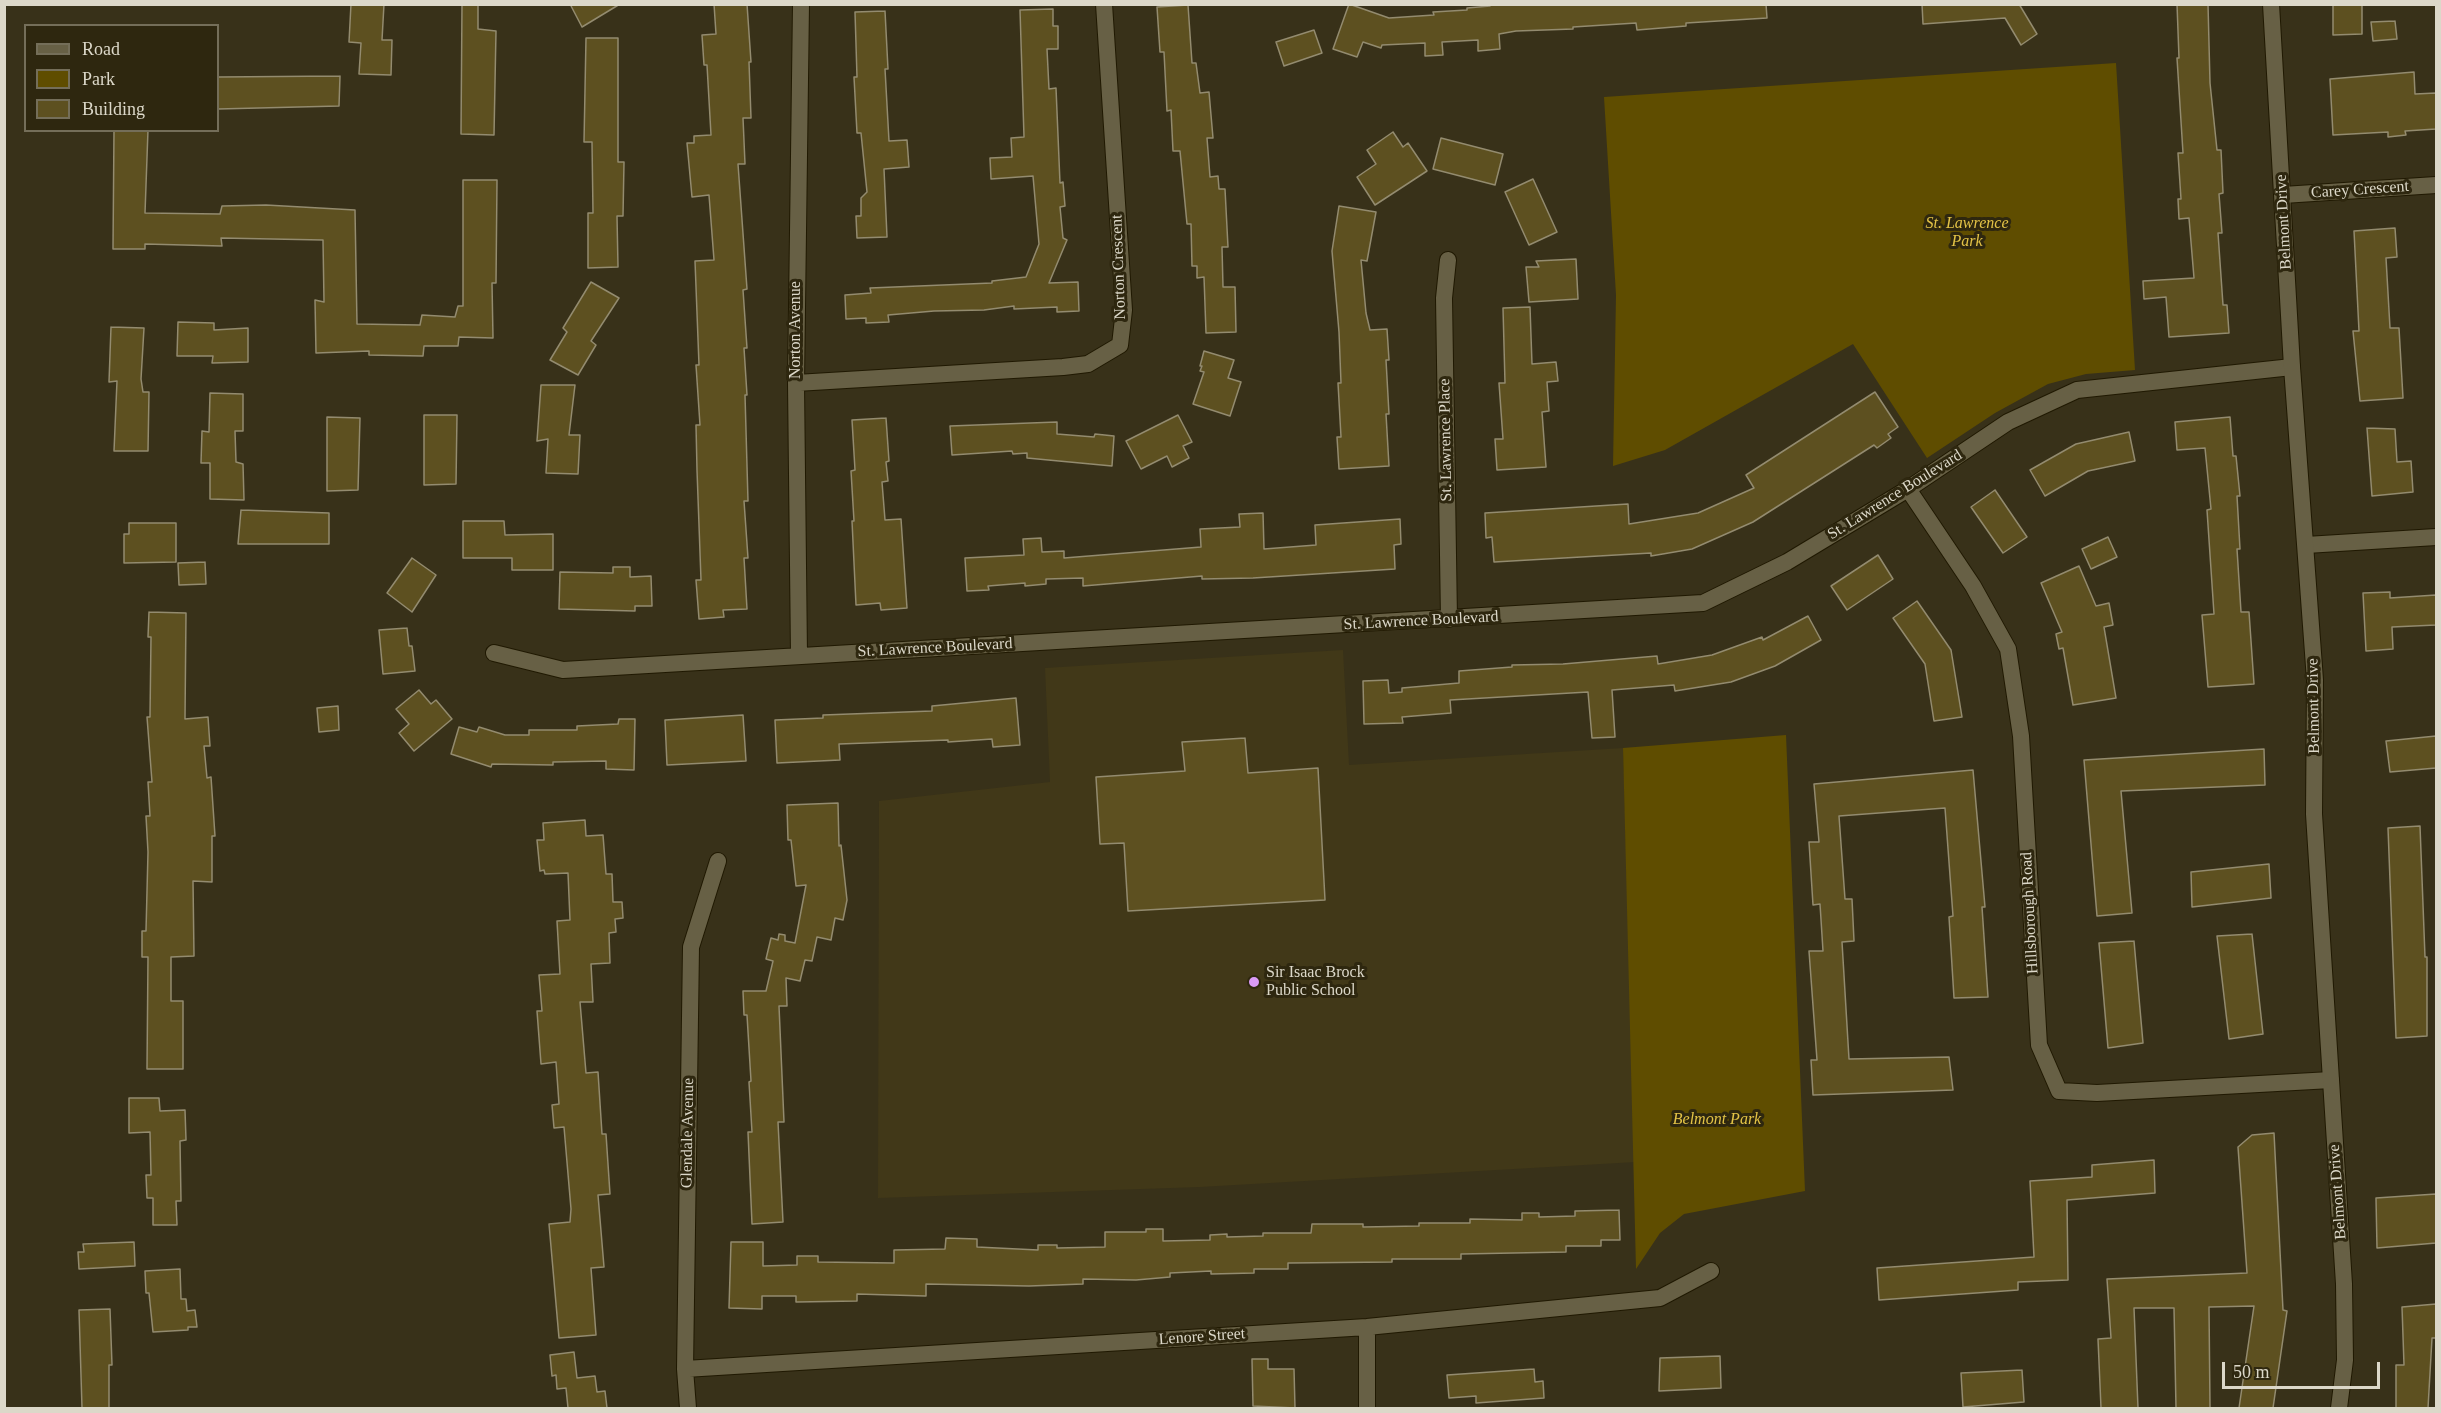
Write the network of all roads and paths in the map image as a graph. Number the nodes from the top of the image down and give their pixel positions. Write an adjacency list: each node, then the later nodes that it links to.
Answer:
1 (801, 4): 8 (street, Norton Avenue)
2 (1104, 4): 8 (street, Norton Crescent)
3 (2271, 4): 5 (street, Belmont Drive)
4 (2436, 184): 5 (street, Carey Crescent)
5 (2283, 195): 7 (street, Belmont Drive)
6 (1448, 260): 12 (street, St. Lawrence Place)
7 (2292, 367): 9 (street, St. Lawrence Boulevard); 11 (street, Belmont Drive)
8 (796, 382): 14 (street, Norton Avenue)
9 (1908, 489): 12 (street, St. Lawrence Boulevard); 16 (street, Hillsborough Road)
10 (2436, 537): 11 (street)
11 (2306, 545): 16 (street, Belmont Drive)
12 (1449, 619): 14 (street, St. Lawrence Boulevard)
13 (494, 653): 14 (street, St. Lawrence Boulevard)
14 (799, 656)
15 (718, 861): 19 (street, Glendale Avenue)
16 (2331, 1080): 22 (street, Belmont Drive)
17 (1711, 1271): 18 (street, Lenore Street)
18 (1367, 1327): 19 (street, Lenore Street); 21 (street)
19 (685, 1369): 20 (street, Glendale Avenue)
20 (688, 1408)
21 (1367, 1408)
22 (2339, 1408)

